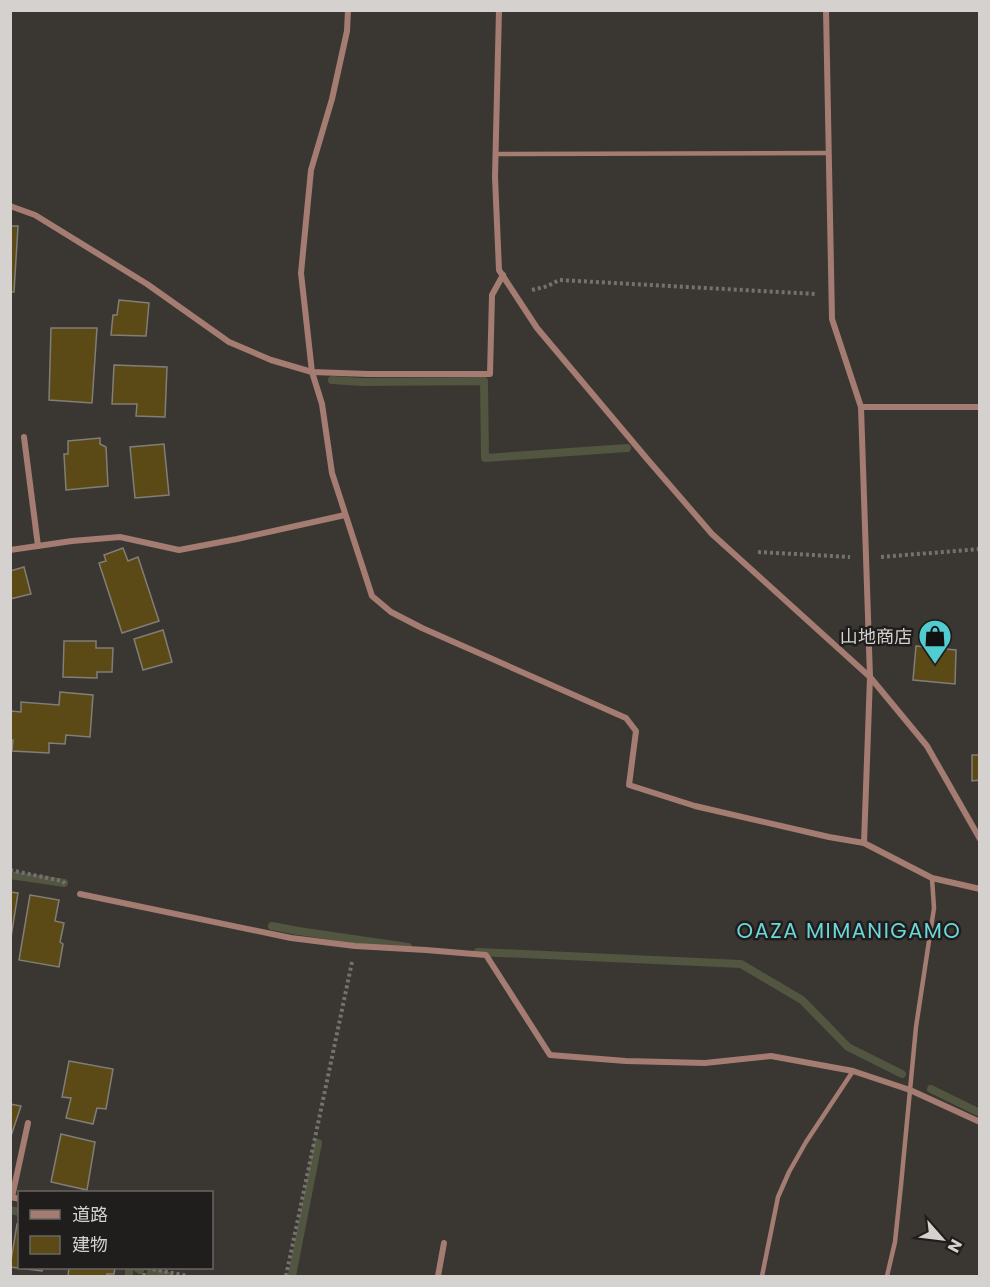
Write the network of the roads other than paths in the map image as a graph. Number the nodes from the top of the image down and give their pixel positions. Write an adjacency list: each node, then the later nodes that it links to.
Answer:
1 (348, 10): 8 (street)
2 (499, 10): 5 (street)
3 (826, 10): 4 (street)
4 (829, 153): 5 (lane); 10 (street)
5 (496, 154): 7 (street)
6 (10, 206): 8 (street)
7 (503, 275): 8 (street); 15 (street)
8 (312, 372): 12 (street)
9 (980, 406): 10 (street)
10 (861, 407): 15 (street)
11 (24, 437): 13 (street)
12 (345, 515): 13 (street); 17 (street)
13 (38, 546): 14 (street)
14 (10, 550)
15 (870, 677): 16 (street); 17 (street)
16 (980, 839)
17 (864, 843): 18 (street)
18 (932, 878): 19 (street); 22 (lane)
19 (980, 889)
20 (80, 894): 21 (street)
21 (853, 1071): 22 (street); 28 (lane)
22 (910, 1090): 23 (street); 29 (lane)
23 (980, 1122)
24 (28, 1123): 25 (street)
25 (11, 1197)
26 (444, 1243): 27 (street)
27 (438, 1276)
28 (762, 1276)
29 (887, 1276)

